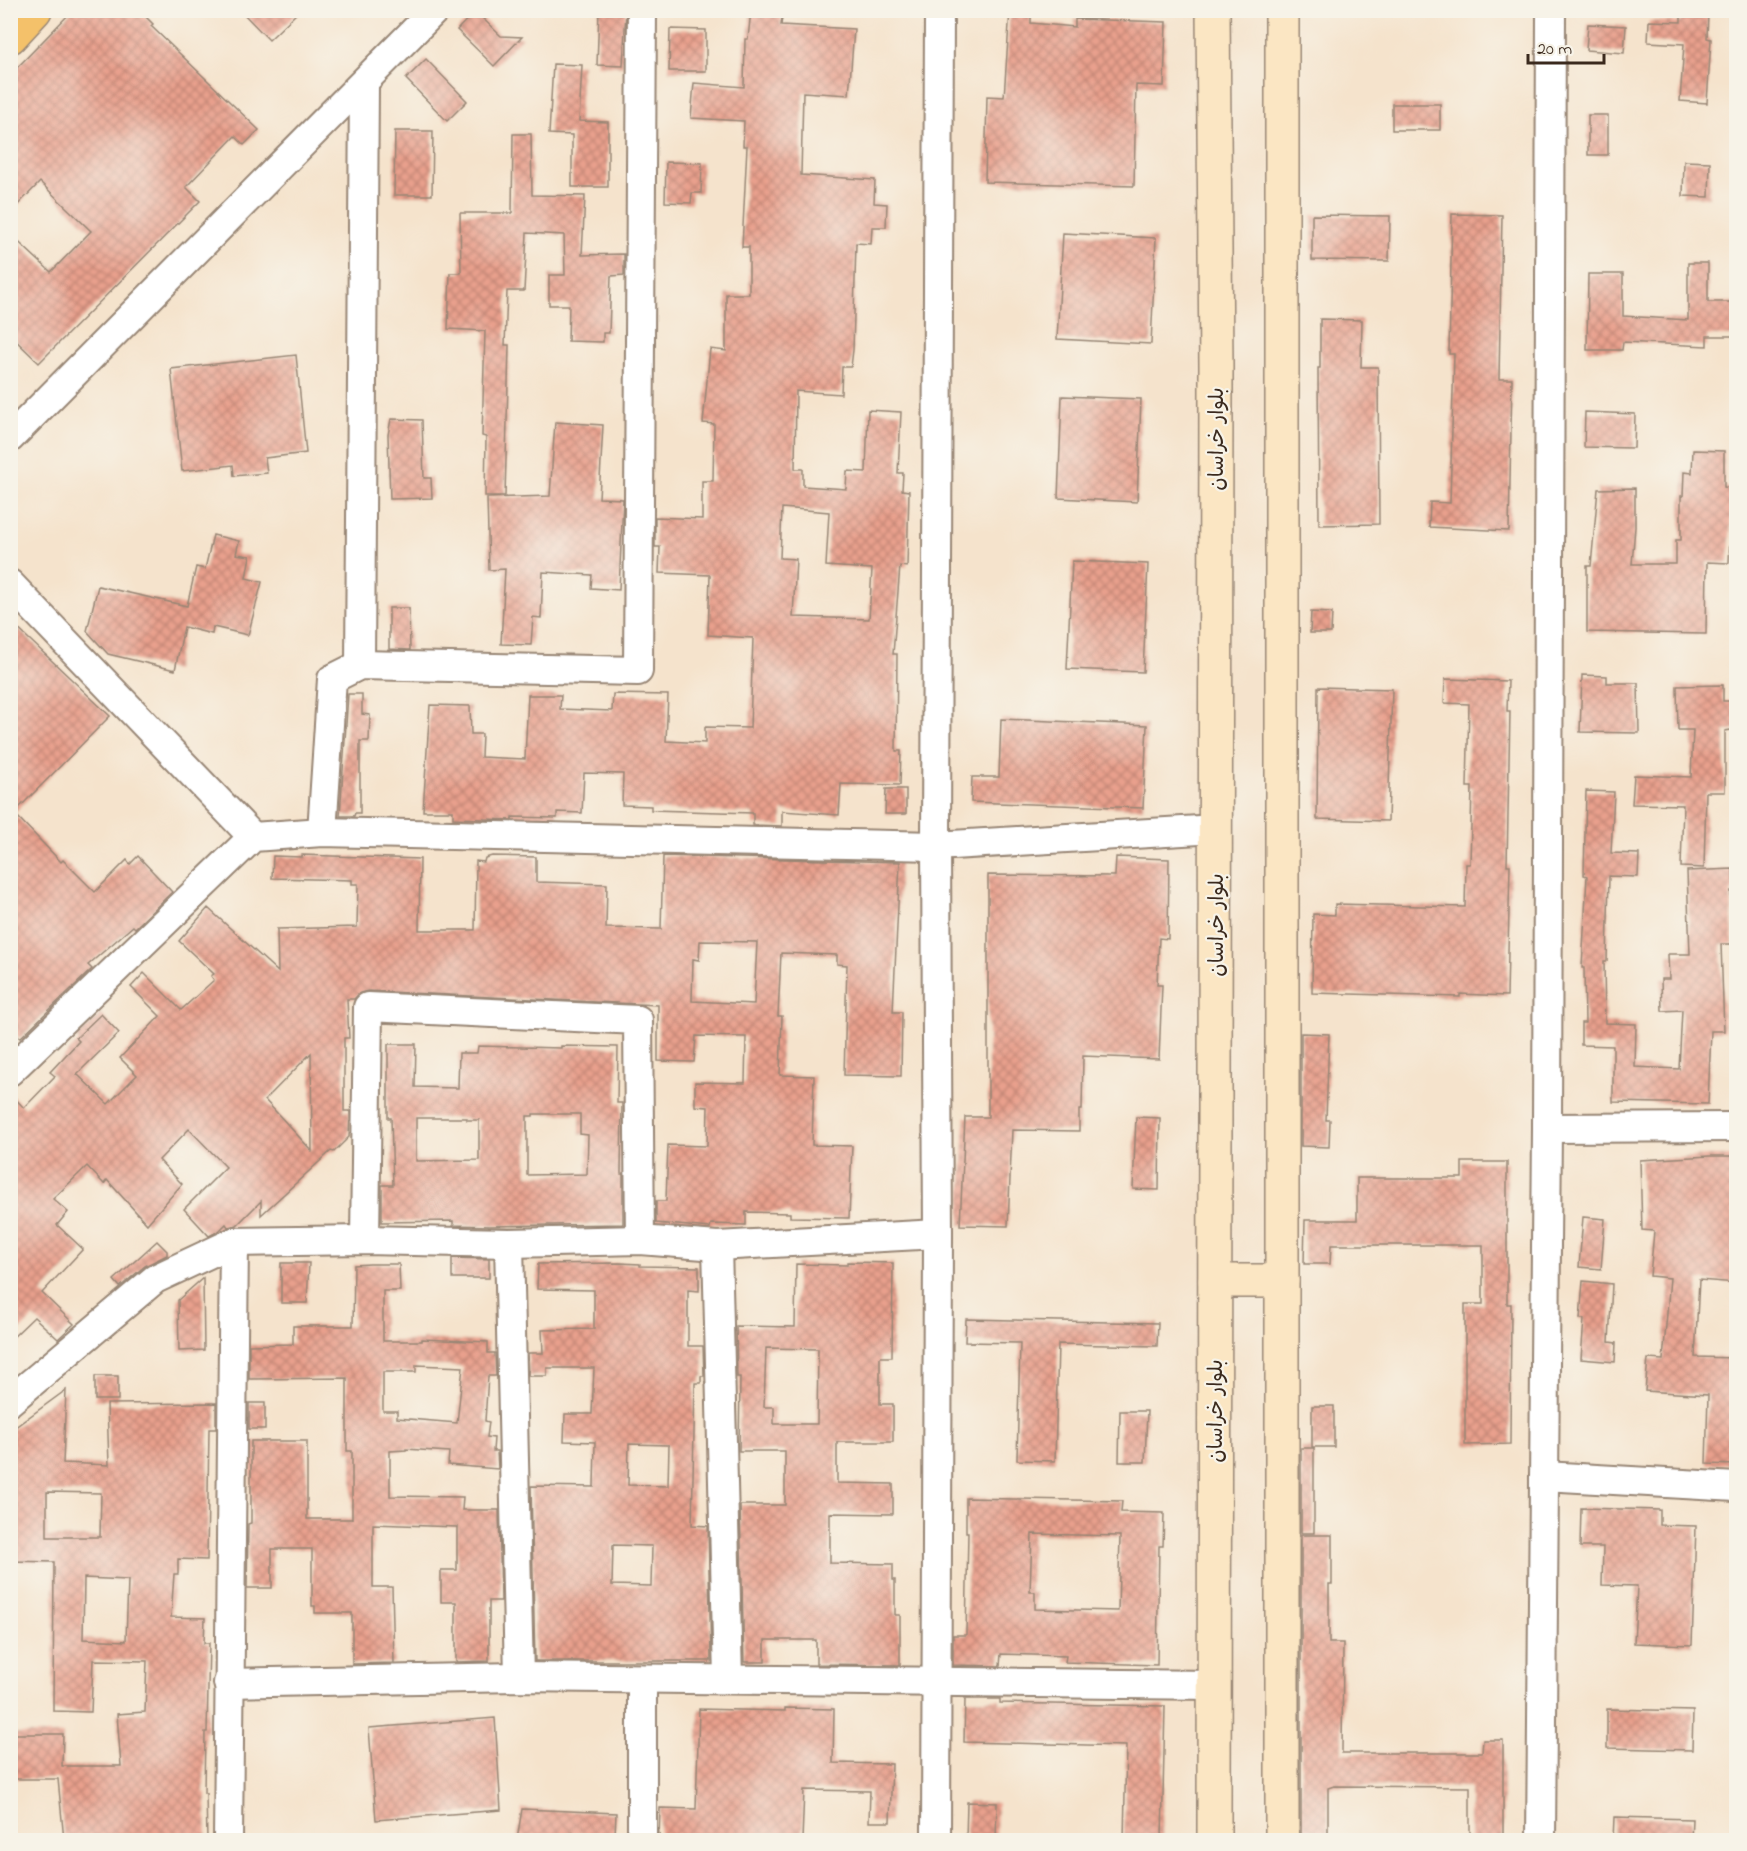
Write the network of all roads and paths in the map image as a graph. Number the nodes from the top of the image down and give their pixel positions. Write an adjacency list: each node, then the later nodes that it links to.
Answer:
1 (35, 10): 8 (highway)
2 (435, 10): 9 (street)
3 (642, 10): 12 (street)
4 (939, 10): 16 (street)
5 (1213, 10): 13 (main road, بلوار خراسان)
6 (1282, 10): 27 (main road)
7 (1551, 10): 19 (street)
8 (10, 37)
9 (364, 84): 10 (street); 12 (street)
10 (10, 438)
11 (10, 584): 15 (street)
12 (360, 665): 14 (street)
13 (1216, 830): 16 (street); 26 (main road, بلوار خراسان)
14 (322, 832): 15 (street); 16 (street)
15 (253, 837): 17 (street)
16 (936, 846): 20 (street)
17 (10, 1071)
18 (1737, 1127): 19 (street)
19 (1547, 1128): 29 (street)
20 (938, 1234): 25 (street); 34 (street)
21 (365, 1240): 22 (street); 23 (street); 24 (street)
22 (640, 1240): 24 (street); 25 (street)
23 (234, 1242): 28 (street); 35 (street)
24 (509, 1244): 31 (street)
25 (717, 1246): 33 (street)
26 (1215, 1281): 27 (main road); 36 (main road, بلوار خراسان)
27 (1282, 1281): 41 (main road)
28 (10, 1401)
29 (1544, 1476): 30 (street); 42 (street)
30 (1737, 1487)
31 (519, 1677): 32 (street); 35 (street)
32 (642, 1679): 33 (street); 38 (street)
33 (728, 1679): 34 (street)
34 (937, 1682): 36 (street); 39 (street)
35 (228, 1683): 37 (street)
36 (1215, 1685): 40 (main road, بلوار خراسان)
37 (228, 1840)
38 (642, 1840)
39 (936, 1840)
40 (1214, 1840)
41 (1282, 1840)
42 (1541, 1840)

